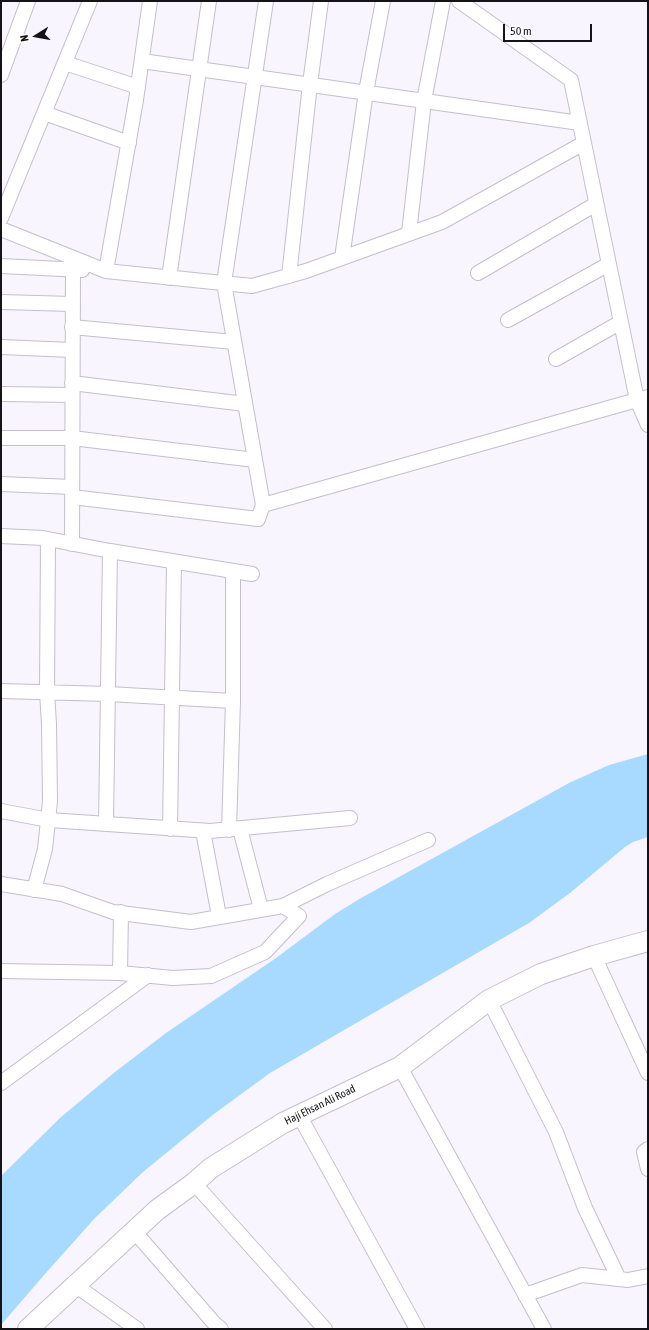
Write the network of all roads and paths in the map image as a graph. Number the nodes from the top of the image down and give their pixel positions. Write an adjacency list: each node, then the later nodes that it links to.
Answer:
1 (28, 1): 13 (street)
2 (90, 1): 11 (street)
3 (150, 1): 10 (street)
4 (209, 1): 12 (street)
5 (266, 1): 14 (street)
6 (321, 1): 15 (street)
7 (383, 1): 17 (street)
8 (443, 1): 18 (street)
9 (459, 1): 20 (street)
10 (142, 61): 12 (street); 16 (street)
11 (65, 63): 16 (street); 19 (street)
12 (200, 69): 14 (street); 34 (street)
13 (1, 74)
14 (255, 77): 15 (street); 35 (street)
15 (310, 84): 17 (street); 33 (street)
16 (138, 87): 21 (street)
17 (366, 92): 18 (street); 27 (street)
18 (424, 101): 20 (street); 26 (street)
19 (44, 113): 21 (street); 24 (street)
20 (580, 123): 22 (street)
21 (129, 143): 31 (street)
22 (584, 143): 23 (street); 26 (street)
23 (596, 204): 28 (street); 32 (street)
24 (1, 218)
25 (1, 229): 31 (street)
26 (408, 233): 27 (street)
27 (342, 258): 33 (street)
28 (609, 264): 38 (street); 39 (street)
29 (1, 266): 30 (street)
30 (72, 270): 31 (street); 37 (street)
31 (106, 271): 34 (street)
32 (478, 273)
33 (289, 276): 35 (street)
34 (169, 278): 35 (street)
35 (224, 283): 41 (street)
36 (1, 302): 37 (street)
37 (72, 304): 40 (street)
38 (508, 320)
39 (621, 322): 44 (street); 47 (street)
40 (72, 327): 41 (street); 43 (street)
41 (234, 342): 48 (street)
42 (1, 347): 43 (street)
43 (72, 350): 45 (street)
44 (556, 359)
45 (72, 388): 46 (street); 48 (street); 51 (street)
46 (1, 394)
47 (643, 399): 49 (street); 55 (street)
48 (245, 404): 52 (street)
49 (648, 425)
50 (1, 438): 51 (street)
51 (72, 438): 52 (street); 54 (street)
52 (255, 460): 55 (street)
53 (1, 484): 54 (street)
54 (72, 492): 55 (street); 58 (street)
55 (263, 505)
56 (1, 536): 57 (street)
57 (48, 539): 58 (street); 64 (street)
58 (72, 544): 59 (street)
59 (110, 551): 60 (street); 65 (street)
60 (174, 562): 61 (street); 66 (street)
61 (233, 571): 62 (street); 67 (street)
62 (252, 574)
63 (1, 691): 64 (street)
64 (47, 692): 65 (street); 70 (street)
65 (108, 694): 66 (street); 71 (street)
66 (171, 698): 67 (street); 72 (street)
67 (233, 701): 73 (street)
68 (1, 811): 70 (street)
69 (350, 818): 73 (street)
70 (49, 820): 71 (street); 77 (street)
71 (106, 824): 72 (street)
72 (170, 829): 74 (street)
73 (234, 829): 74 (street); 79 (street)
74 (203, 831): 81 (street)
75 (428, 840): 78 (street)
76 (1, 884): 77 (street)
77 (34, 890): 80 (street)
78 (283, 906): 79 (street); 86 (street)
79 (261, 909): 81 (street)
80 (121, 912): 81 (street); 85 (street)
81 (219, 916)
82 (648, 941): 83 (street, Haji Ehsan Ali Road)
83 (594, 956): 87 (street, Haji Ehsan Ali Road); 89 (street)
84 (1, 972): 85 (street)
85 (120, 973): 86 (street)
86 (148, 975): 90 (street)
87 (489, 1000): 88 (street, Haji Ehsan Ali Road); 97 (street)
88 (400, 1067): 91 (street, Haji Ehsan Ali Road); 99 (street)
89 (648, 1074)
90 (1, 1083)
91 (299, 1115): 94 (street, Haji Ehsan Ali Road); 104 (street)
92 (648, 1149): 93 (street)
93 (648, 1169)
94 (194, 1183): 95 (street, Haji Ehsan Ali Road); 103 (street)
95 (134, 1231): 98 (street, Haji Ehsan Ali Road); 102 (street)
96 (648, 1276): 97 (street)
97 (619, 1279): 99 (street)
98 (75, 1285): 100 (street, Haji Ehsan Ali Road); 101 (street)
99 (525, 1295): 105 (street)
100 (28, 1329)
101 (137, 1329)
102 (221, 1329)
103 (325, 1329)
104 (417, 1329)
105 (544, 1329)

